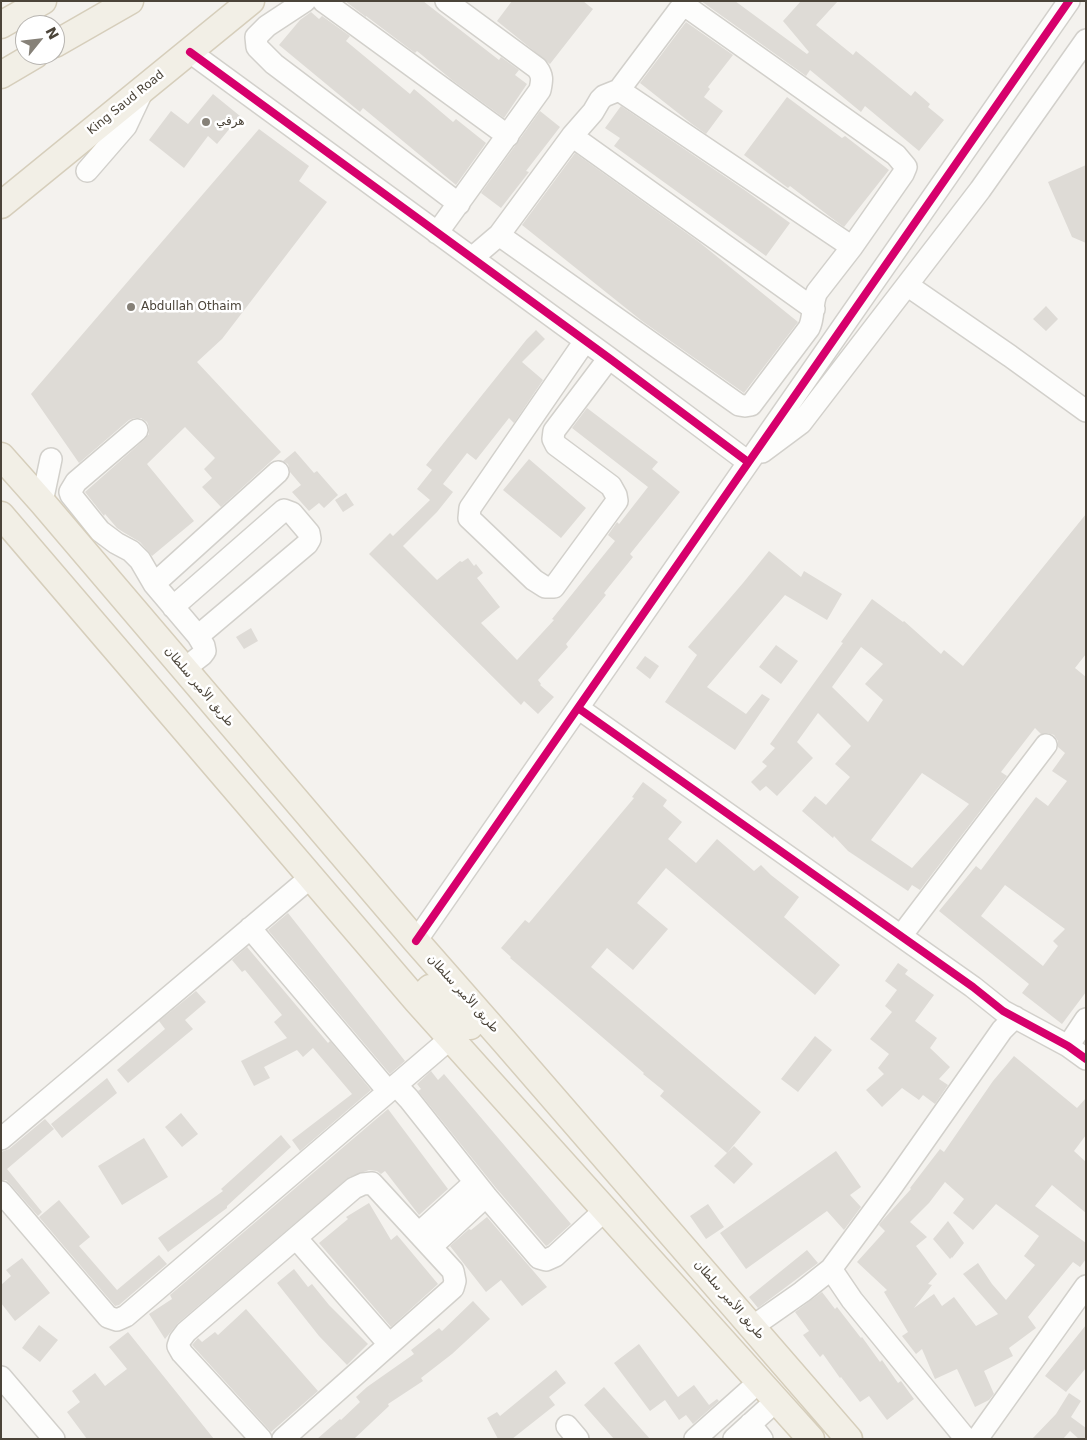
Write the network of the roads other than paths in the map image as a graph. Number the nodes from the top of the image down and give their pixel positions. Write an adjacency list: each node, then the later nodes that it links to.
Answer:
1 (43, 1): 8 (main road)
2 (130, 1): 9 (main road)
3 (251, 1): 11 (main road, King Saud Road)
4 (305, 1): 20 (street)
5 (323, 1): 16 (street)
6 (1069, 1): 37 (street)
7 (455, 3): 16 (street)
8 (1, 25)
9 (65, 38)
10 (1086, 40): 27 (street)
11 (190, 52): 14 (main road, King Saud Road); 23 (street)
12 (18, 65): 13 (main road)
13 (1, 74)
14 (143, 90): 18 (main road, King Saud Road); 19 (street)
15 (619, 90): 17 (street); 25 (street); 25 (street)
16 (508, 136): 20 (street)
17 (572, 136): 24 (street); 28 (street)
18 (48, 167): 21 (main road, King Saud Road); 22 (main road)
19 (86, 171)
20 (459, 204): 23 (street)
21 (1, 205)
22 (1, 217)
23 (437, 233): 26 (street)
24 (499, 235): 26 (street); 28 (street)
25 (852, 247): 28 (street)
26 (472, 258): 29 (street)
27 (907, 286): 31 (street); 37 (street)
28 (814, 309)
29 (585, 341): 30 (street); 32 (street)
30 (609, 358): 34 (street); 37 (street)
31 (1086, 412)
32 (533, 415): 34 (street); 34 (street)
33 (137, 430): 41 (street)
34 (554, 431)
35 (1, 456): 39 (main road, طريق الأمير سلطان)
36 (51, 459): 39 (street)
37 (748, 462): 45 (street)
38 (278, 472): 41 (street)
39 (42, 502): 44 (main road, طريق الأمير سلطان)
40 (1, 515): 47 (main road)
41 (154, 584): 42 (street)
42 (173, 607): 43 (street); 43 (street)
43 (198, 636): 44 (street)
44 (184, 669): 50 (main road, طريق الأمير سلطان)
45 (578, 708): 49 (street); 50 (street)
46 (1046, 745): 49 (street)
47 (311, 877): 48 (street); 51 (main road)
48 (250, 928): 58 (street); 59 (street)
49 (901, 936): 52 (street)
50 (416, 941): 55 (main road, طريق الأمير سلطان)
51 (417, 1001): 54 (main road); 55 (main road)
52 (1015, 1017): 56 (street); 65 (street)
53 (1086, 1019): 56 (street)
54 (450, 1038): 58 (street); 62 (main road)
55 (504, 1041): 67 (main road, طريق الأمير سلطان)
56 (1068, 1046): 57 (street)
57 (1086, 1058)
58 (392, 1088): 60 (street); 61 (street)
59 (1, 1139)
60 (481, 1189): 62 (street); 64 (street)
61 (1, 1192)
62 (605, 1210): 70 (main road)
63 (296, 1238): 64 (street); 68 (street); 73 (street)
64 (425, 1240): 68 (street)
65 (831, 1269): 67 (street); 79 (street)
66 (1086, 1286): 80 (street)
67 (752, 1327): 78 (main road, طريق الأمير سلطان)
68 (389, 1344): 74 (street)
69 (1, 1377): 72 (street)
70 (769, 1391): 71 (street); 75 (street); 77 (main road)
71 (756, 1431): 76 (street)
72 (54, 1439)
73 (261, 1439)
74 (283, 1439)
75 (695, 1439)
76 (734, 1439)
77 (811, 1439)
78 (849, 1439)
79 (966, 1439)
80 (977, 1439)

